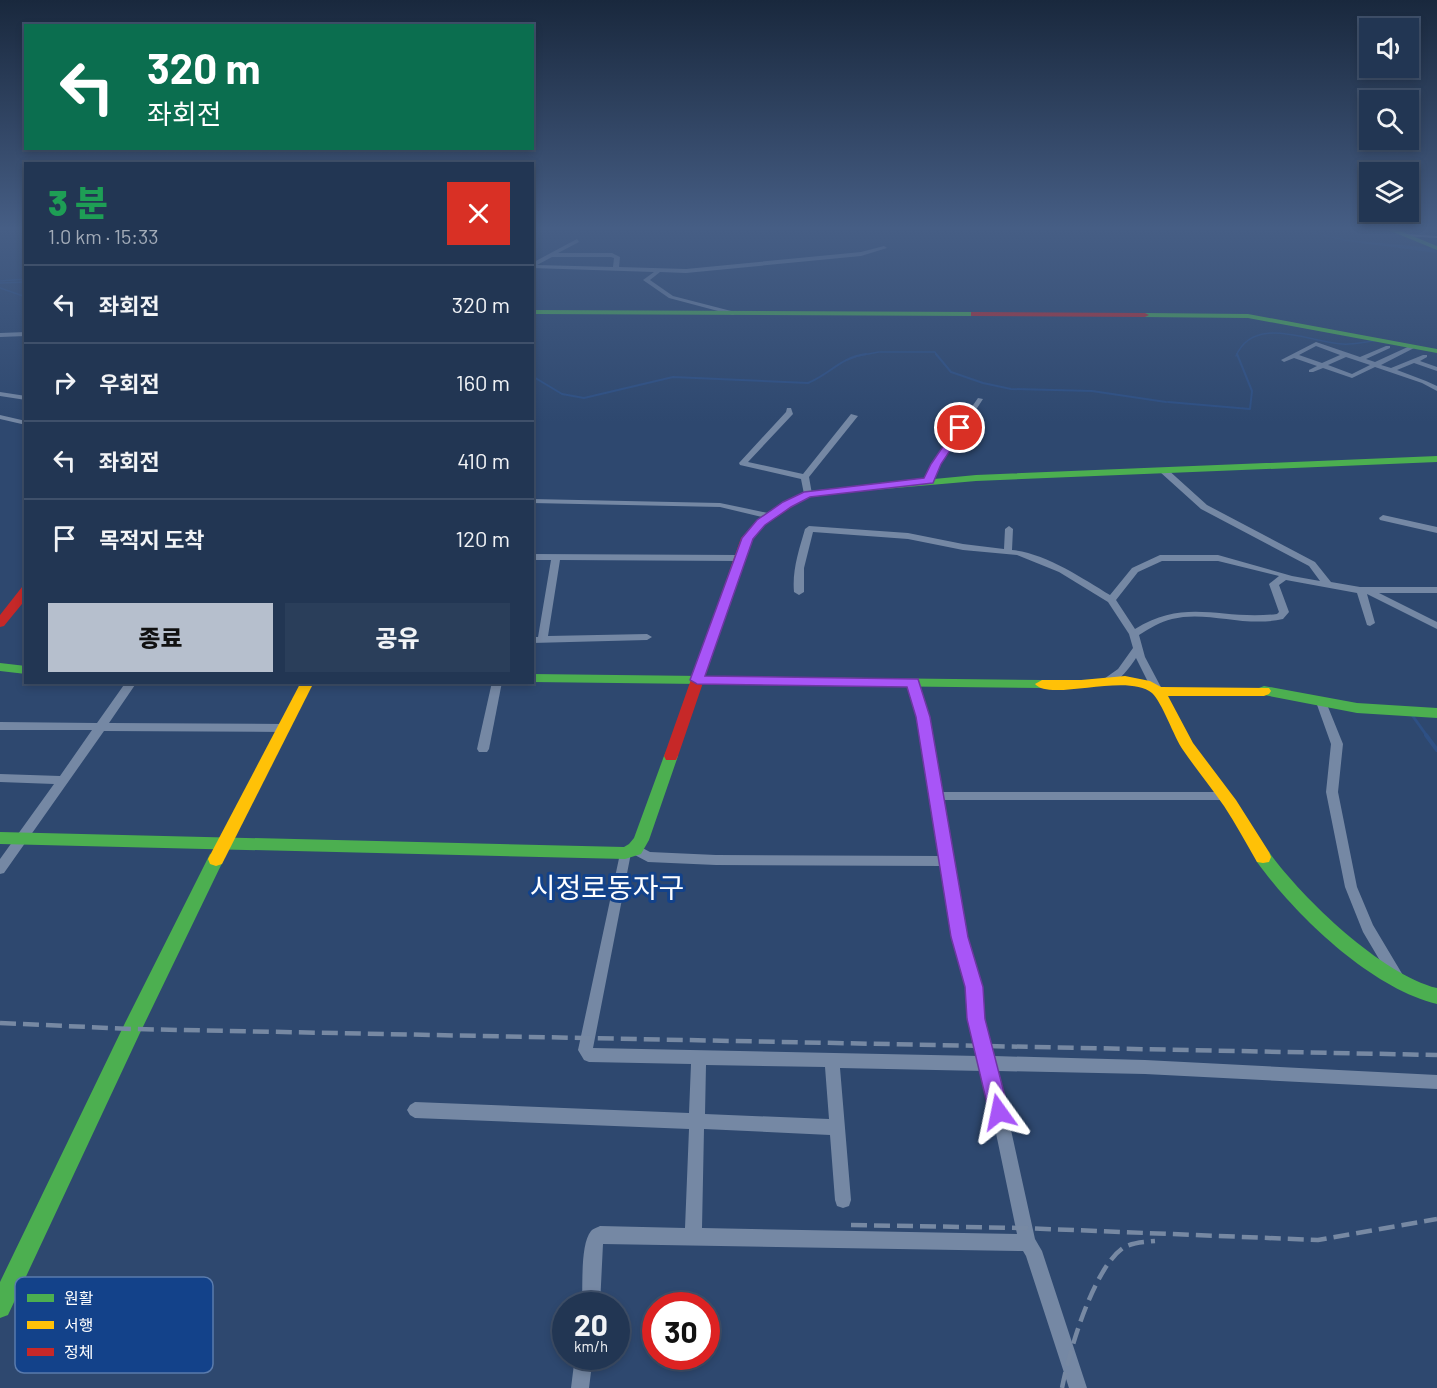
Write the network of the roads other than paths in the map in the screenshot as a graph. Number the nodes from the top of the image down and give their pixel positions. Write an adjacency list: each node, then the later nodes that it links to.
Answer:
1 (666, 294): 3 (street)
2 (534, 312): 3 (street)
3 (733, 313): 6 (street)
4 (24, 334): 5 (street)
5 (0, 335)
6 (1414, 346): 9 (street); 14 (street)
7 (1388, 347): 11 (street)
8 (1347, 354): 10 (street); 11 (street); 15 (street)
9 (1431, 354): 13 (street)
10 (1293, 355): 12 (street); 15 (street)
11 (1361, 359): 14 (street)
12 (1284, 360)
13 (1414, 361): 16 (street); 18 (street)
14 (1378, 364): 15 (street); 18 (street)
15 (1323, 365): 17 (street)
16 (1437, 369)
17 (1311, 370)
18 (1393, 370): 19 (street)
19 (1437, 389)
20 (0, 394): 21 (street)
21 (10, 395): 22 (street); 24 (street)
22 (24, 398)
23 (980, 399): 32 (street)
24 (0, 400)
25 (789, 410): 31 (street)
26 (854, 416): 31 (street)
27 (0, 417): 28 (street)
28 (24, 423)
29 (1437, 459): 30 (street)
30 (1163, 470): 32 (street); 44 (street)
31 (805, 477): 33 (street)
32 (929, 481): 33 (street)
33 (808, 494): 35 (street)
34 (534, 501): 35 (street)
35 (770, 516): 42 (street)
36 (1383, 518): 38 (street)
37 (1010, 529): 39 (street)
38 (1437, 530)
39 (1008, 550): 47 (street); 49 (street)
40 (534, 557): 41 (street)
41 (556, 558): 42 (street); 55 (street)
42 (740, 558): 60 (street)
43 (1290, 576): 44 (street); 49 (street); 53 (street)
44 (1327, 583): 45 (street)
45 (1361, 590): 46 (street); 51 (street); 52 (street)
46 (1437, 590)
47 (799, 592)
48 (24, 593): 50 (street)
49 (1111, 600): 53 (street)
50 (0, 623)
51 (1370, 623)
52 (1437, 626)
53 (1134, 634): 56 (street)
54 (647, 637): 55 (street)
55 (538, 639)
56 (1137, 649): 62 (street); 66 (street)
57 (0, 667): 58 (street)
58 (24, 670)
59 (534, 678): 60 (street)
60 (697, 680): 61 (street); 80 (street)
61 (913, 682): 62 (street); 75 (street)
62 (1104, 683): 66 (street)
63 (131, 684): 70 (street)
64 (307, 684): 71 (street)
65 (496, 684): 72 (street)
66 (1158, 691): 67 (street); 76 (street)
67 (1321, 702): 68 (street); 83 (street)
68 (1437, 713)
69 (0, 726): 70 (street)
70 (102, 726): 71 (street); 74 (street)
71 (285, 729): 79 (street)
72 (483, 749)
73 (0, 778): 74 (street)
74 (63, 780): 78 (street)
75 (935, 796): 76 (street); 81 (street)
76 (1226, 796): 83 (street)
77 (0, 838): 78 (street)
78 (20, 838): 79 (street); 82 (street)
79 (223, 845): 80 (street); 96 (street)
80 (630, 851): 81 (street); 85 (street)
81 (946, 861): 87 (street)
82 (0, 869)
83 (1400, 982): 84 (street)
84 (1437, 996)
85 (699, 1057): 86 (street); 90 (street)
86 (832, 1060): 87 (street); 91 (street)
87 (989, 1065): 88 (street); 94 (street)
88 (1437, 1082)
89 (415, 1110): 90 (street)
90 (696, 1122): 91 (street); 93 (street)
91 (837, 1127): 92 (street)
92 (843, 1200)
93 (693, 1238): 94 (street); 95 (street)
94 (1027, 1243): 99 (street)
95 (592, 1292)
96 (0, 1307)
97 (582, 1370): 98 (street)
98 (579, 1388)
99 (1078, 1388)

